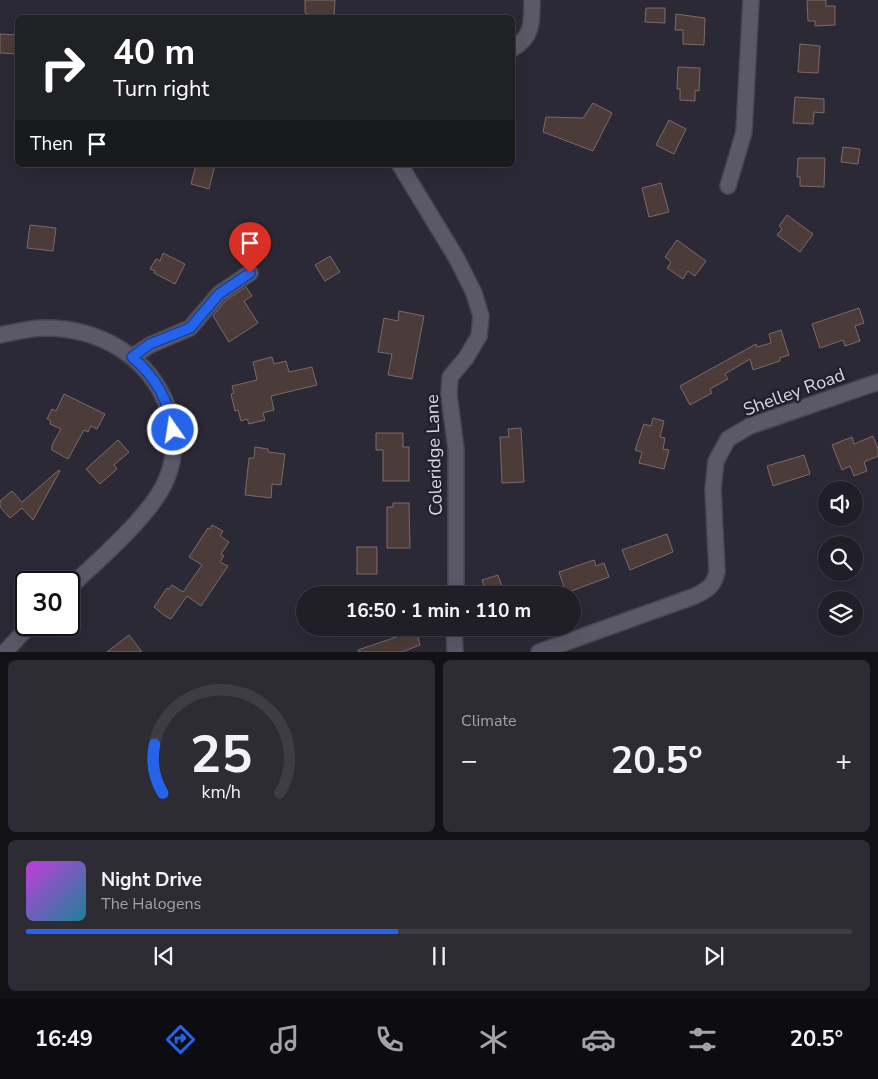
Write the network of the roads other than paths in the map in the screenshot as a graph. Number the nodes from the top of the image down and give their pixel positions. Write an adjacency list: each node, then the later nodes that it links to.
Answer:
1 (532, 0): 3 (street)
2 (751, 0): 5 (street)
3 (515, 47)
4 (401, 167): 11 (street, Coleridge Lane)
5 (728, 186)
6 (250, 273): 8 (street)
7 (0, 335): 8 (street)
8 (132, 357): 10 (street)
9 (878, 382): 16 (street, Shelley Road)
10 (80, 577)
11 (456, 586)
12 (20, 636): 14 (street)
13 (454, 636): 15 (street)
14 (5, 652)
15 (455, 652)
16 (539, 652)

